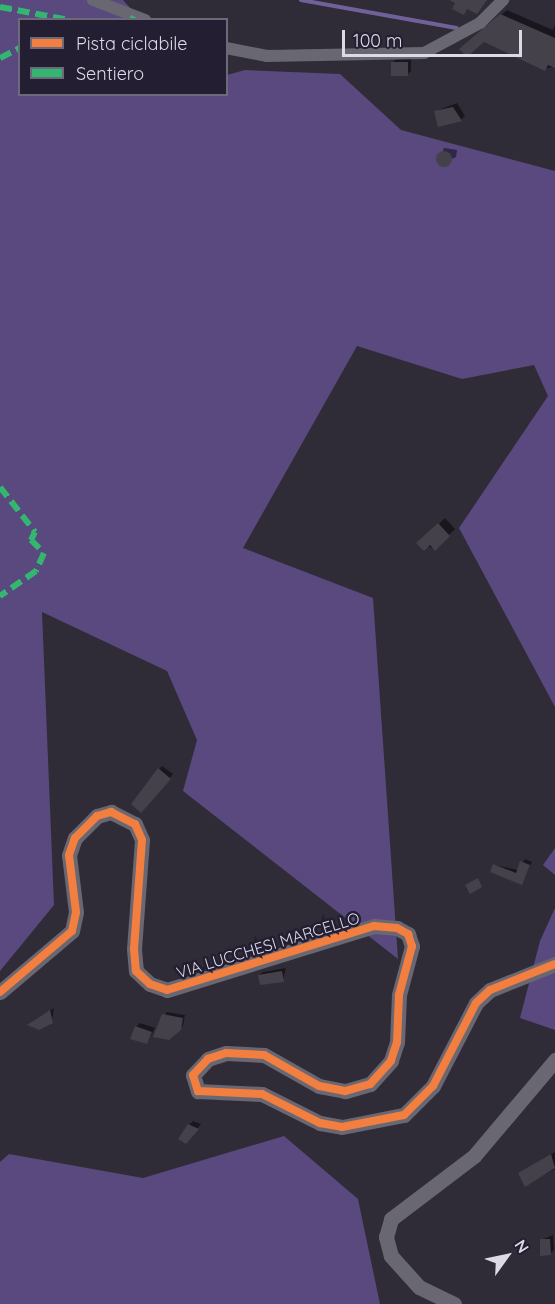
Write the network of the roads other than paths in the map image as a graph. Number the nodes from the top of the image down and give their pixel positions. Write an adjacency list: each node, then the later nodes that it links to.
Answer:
1 (93, 0): 3 (street)
2 (503, 0): 4 (street)
3 (140, 18)
4 (228, 48)
5 (555, 964): 6 (street, VIA LUCCHESI MARCELLO)
6 (0, 992)
7 (555, 1060): 8 (street)
8 (454, 1304)

